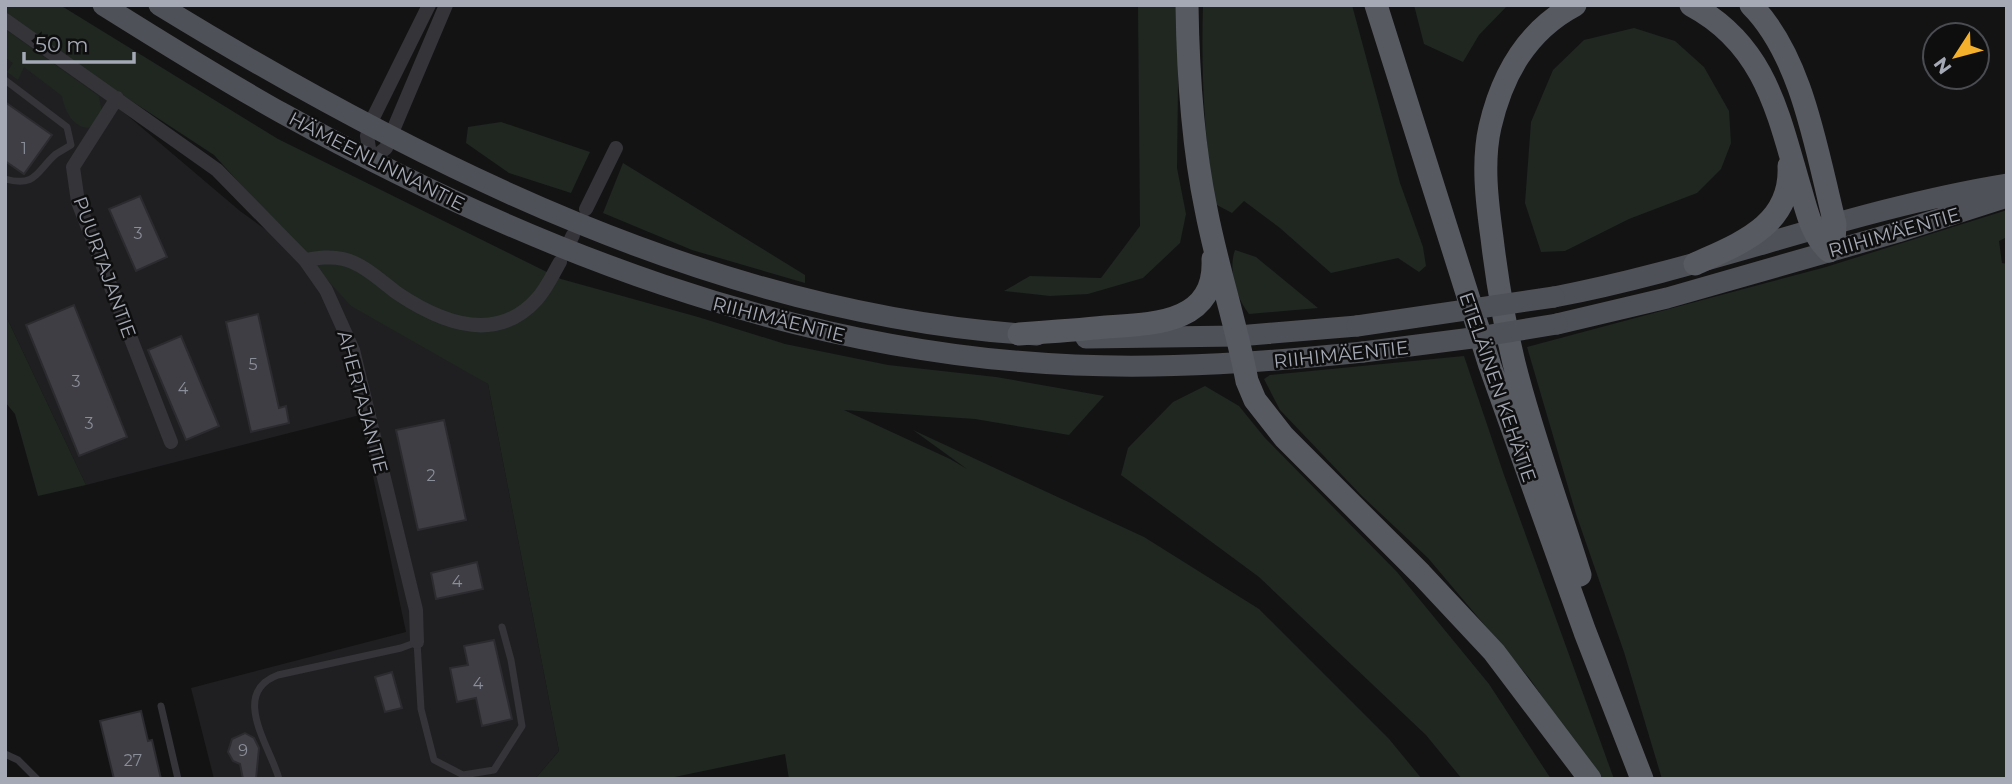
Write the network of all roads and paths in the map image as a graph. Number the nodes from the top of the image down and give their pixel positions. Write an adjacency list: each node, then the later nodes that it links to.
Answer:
1 (103, 5): 18 (main road, HÄMEENLINNANTIE)
2 (159, 5): 13 (main road, HÄMEENLINNANTIE)
3 (429, 5): 13 (street)
4 (446, 5): 15 (street)
5 (1187, 5): 24 (highway)
6 (1376, 5): 39 (highway, ETELÄINEN KEHÄTIE)
7 (1575, 5): 39 (highway)
8 (1691, 5): 14 (highway)
9 (1751, 5): 23 (highway)
10 (5, 20): 12 (street, AHERTAJANTIE)
11 (5, 80): 17 (lane)
12 (117, 98): 17 (street, PUURTAJANTIE); 26 (street, AHERTAJANTIE)
13 (370, 124): 15 (main road, HÄMEENLINNANTIE); 18 (street)
14 (1784, 132): 23 (highway); 29 (highway)
15 (391, 135): 18 (street); 28 (main road, HÄMEENLINNANTIE)
16 (616, 148): 22 (street)
17 (77, 149): 19 (lane); 34 (street, PUURTAJANTIE)
18 (371, 160): 30 (main road, HÄMEENLINNANTIE)
19 (5, 179)
20 (2007, 184): 23 (main road, RIIHIMÄENTIE)
21 (2007, 197): 25 (main road, RIIHIMÄENTIE)
22 (586, 209)
23 (1824, 227): 25 (highway); 29 (main road, RIIHIMÄENTIE)
24 (1211, 232): 31 (highway); 32 (highway)
25 (1829, 251): 33 (main road, RIIHIMÄENTIE, bridge)
26 (305, 260): 27 (street); 36 (street, AHERTAJANTIE)
27 (560, 262)
28 (683, 263): 31 (main road, RIIHIMÄENTIE)
29 (1695, 264): 32 (main road, RIIHIMÄENTIE, bridge)
30 (665, 287): 33 (main road, RIIHIMÄENTIE)
31 (1019, 334): 32 (main road, RIIHIMÄENTIE)
32 (1238, 335): 33 (highway)
33 (1244, 363): 43 (highway)
34 (171, 442)
35 (502, 627): 36 (lane)
36 (417, 642): 42 (lane)
37 (161, 706): 41 (lane)
38 (5, 754): 40 (lane)
39 (1639, 771)
40 (37, 779)
41 (178, 779)
42 (279, 779)
43 (1590, 779)

